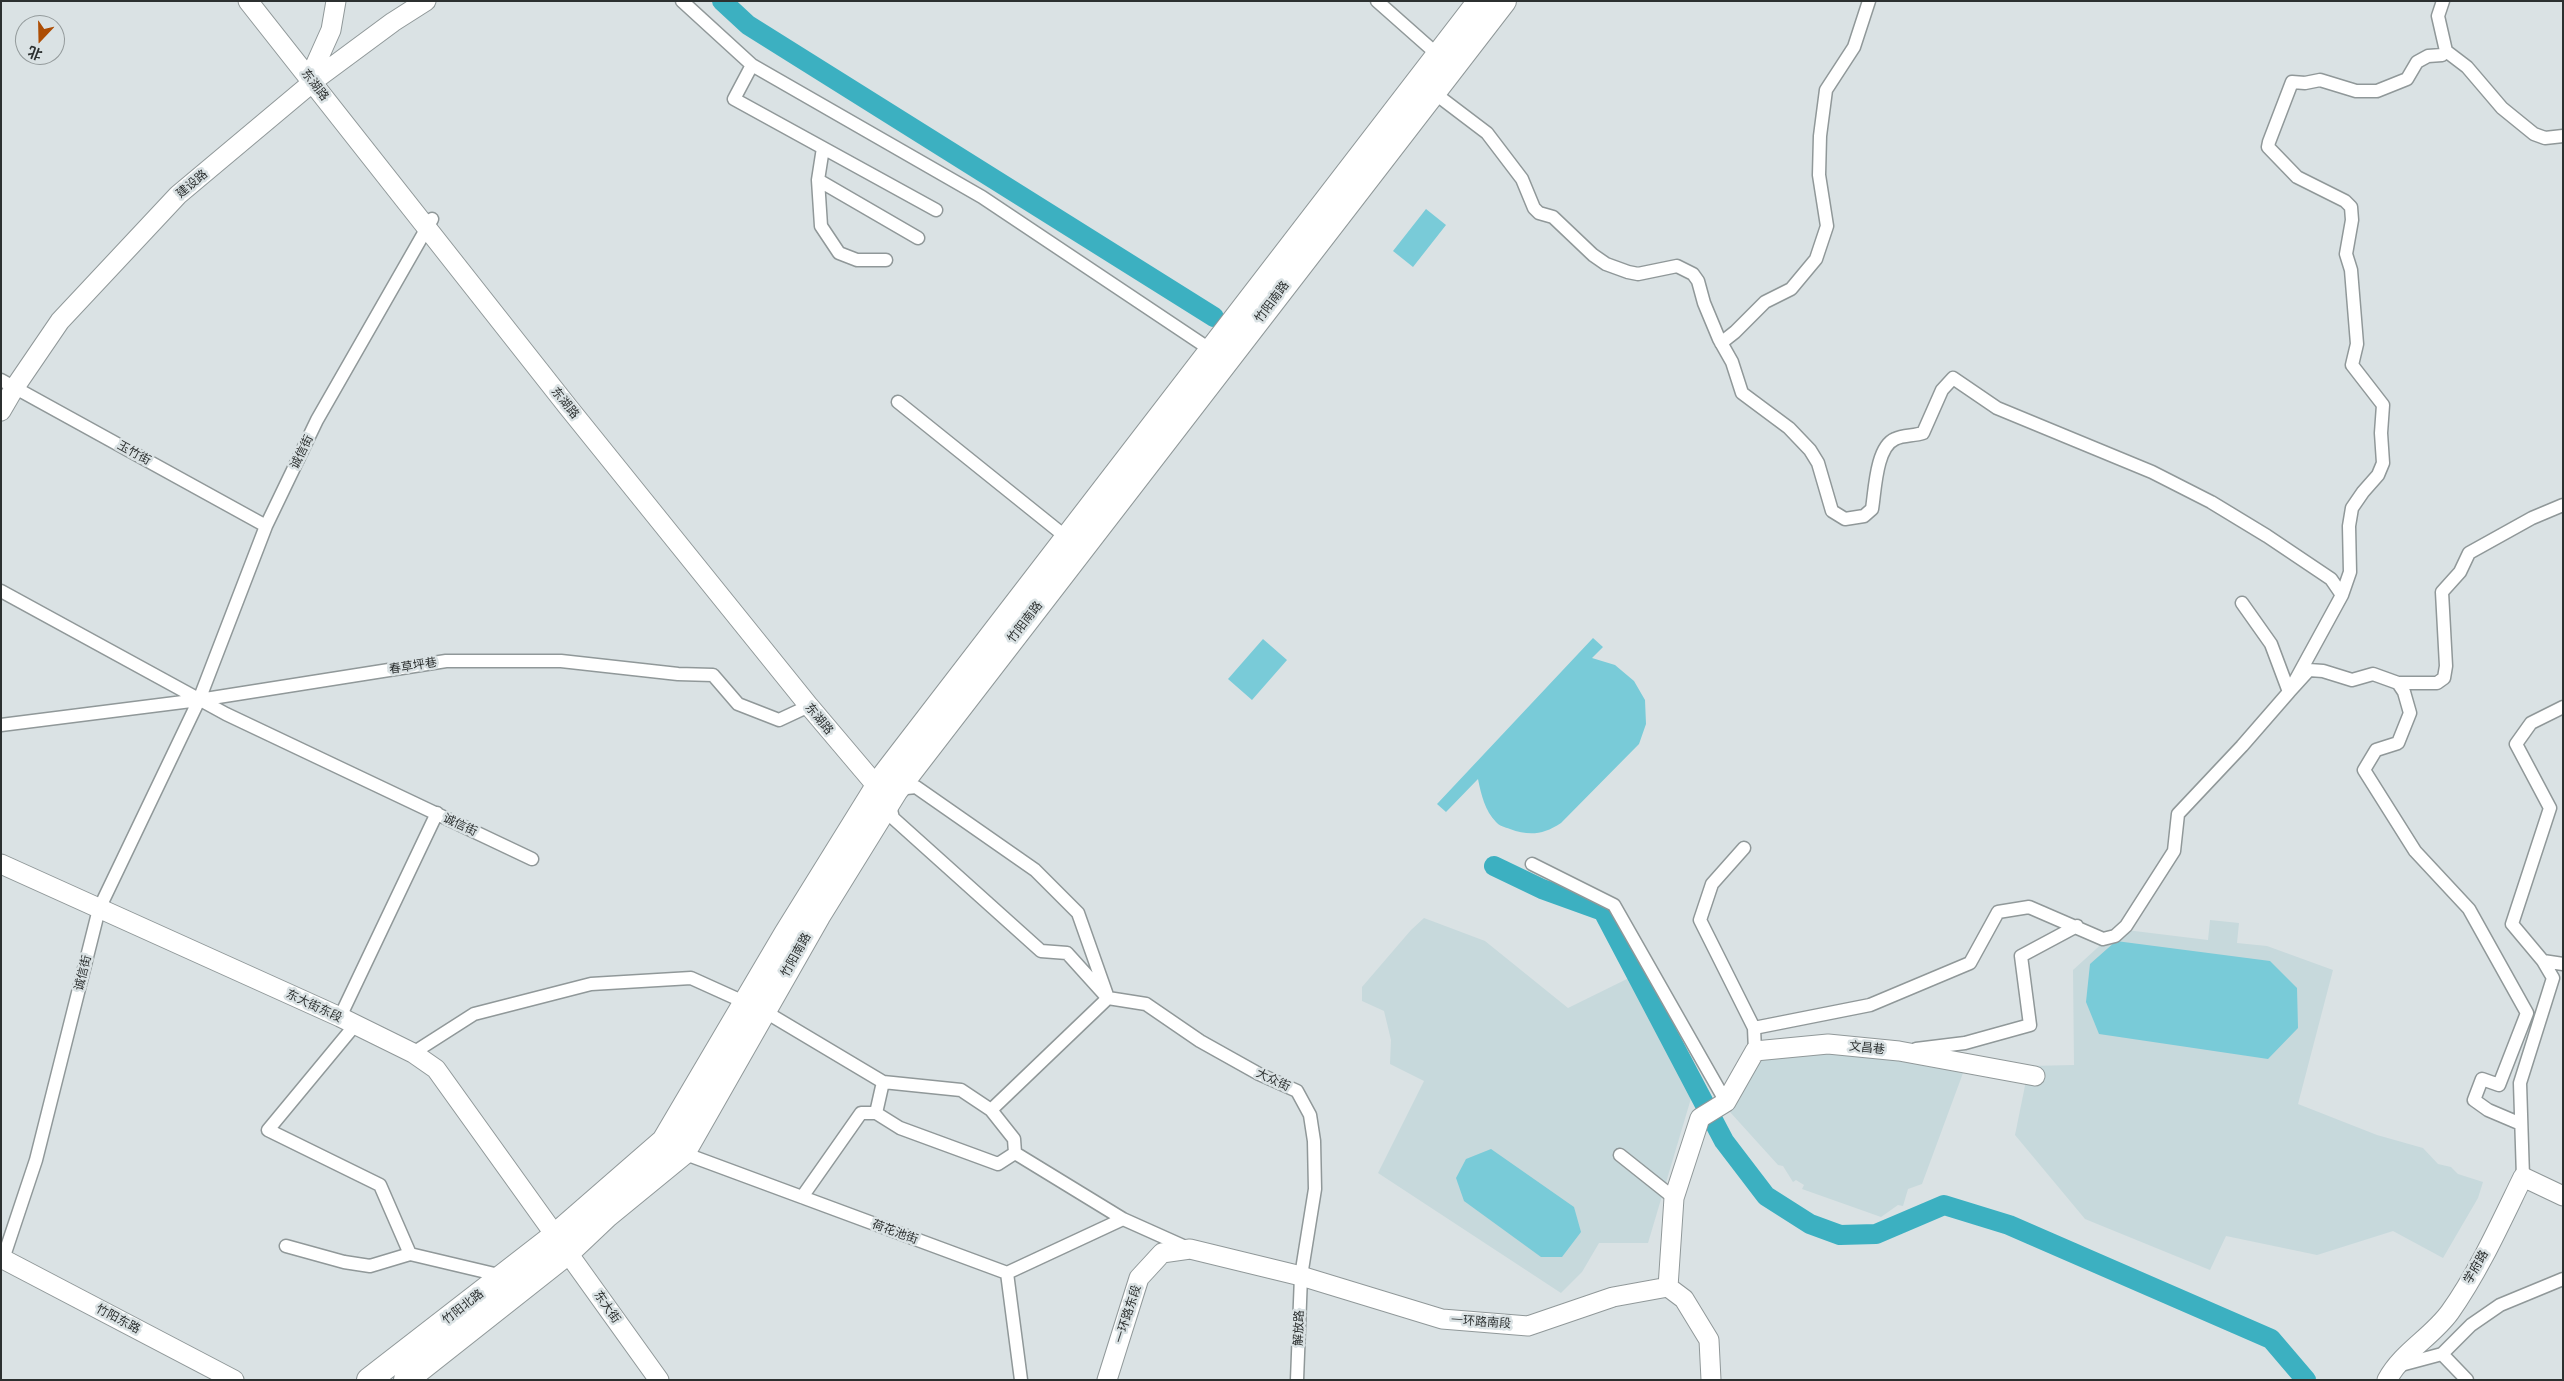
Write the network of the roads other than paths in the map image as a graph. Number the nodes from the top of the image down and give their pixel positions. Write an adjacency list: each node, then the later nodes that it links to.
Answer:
1 (248, 1): 15 (street, 东湖路)
2 (260, 1): 15 (street, 东湖路)
3 (336, 1): 15 (street)
4 (408, 1): 15 (street, 建设路)
5 (426, 1): 15 (street, 建设路)
6 (682, 1): 14 (street)
7 (1377, 1): 13 (street)
8 (1480, 1): 13 (highway, 竹阳南路)
9 (1504, 1): 16 (highway, 竹阳南路)
10 (1869, 1): 24 (street)
11 (2443, 1): 12 (street)
12 (2446, 51): 17 (street); 33 (street)
13 (1438, 55): 16 (highway, 竹阳南路)
14 (752, 65): 18 (street); 25 (street)
15 (314, 76): 21 (street, 东湖路); 26 (street, 建设路)
16 (1426, 87): 24 (street); 25 (highway, 竹阳南路); 41 (highway, 竹阳南路)
17 (2563, 136)
18 (823, 148): 19 (street); 20 (street)
19 (818, 180): 22 (street); 23 (street)
20 (936, 210)
21 (429, 223): 30 (street, 诚信街); 38 (street, 东湖路); 41 (street, 东湖路)
22 (918, 238)
23 (886, 260)
24 (1721, 343): 33 (street)
25 (1211, 350): 31 (highway, 竹阳南路)
26 (5, 383): 28 (street, 建设路); 30 (street, 玉竹街)
27 (898, 402): 31 (street)
28 (1, 411)
29 (2563, 505): 35 (street)
30 (266, 526): 37 (street, 诚信街)
31 (1066, 537): 41 (highway, 竹阳南路)
32 (1, 590): 37 (street, 诚信街)
33 (2342, 595): 36 (street)
34 (2242, 603): 36 (street)
35 (2398, 683): 36 (street); 65 (street)
36 (2289, 692): 50 (street)
37 (199, 700): 38 (street, 春草坪巷); 40 (street, 春草坪巷); 44 (street, 诚信街); 49 (street, 诚信街)
38 (809, 706): 41 (street, 东湖路)
39 (2563, 707): 43 (street)
40 (1, 725)
41 (886, 788): 53 (street); 53 (street); 54 (highway, 竹阳南路)
42 (2563, 804): 43 (street)
43 (2550, 808): 51 (street)
44 (436, 813): 46 (street, 诚信街); 55 (street)
45 (1744, 848): 56 (street)
46 (532, 858)
47 (1, 864): 49 (street, 东大街东段)
48 (1532, 864): 62 (street)
49 (99, 909): 55 (street, 东大街东段); 78 (street, 诚信街)
50 (2078, 926): 56 (street); 58 (street)
51 (2543, 961): 52 (street); 65 (street)
52 (2563, 964)
53 (1108, 998): 63 (street); 81 (street, 大众街)
54 (755, 1006): 59 (street); 61 (street); 66 (highway, 竹阳南路); 74 (highway, 竹阳南路)
55 (348, 1021): 59 (street, 东大街东段); 77 (street)
56 (1754, 1028): 57 (street)
57 (1755, 1051): 58 (street, 文昌巷); 62 (street)
58 (1899, 1052): 60 (street, 文昌巷)
59 (413, 1053): 74 (street, 东大街东段)
60 (2035, 1076)
61 (883, 1082): 63 (street); 64 (street)
62 (1726, 1102): 72 (street)
63 (991, 1110): 67 (street)
64 (876, 1113): 67 (street); 71 (street)
65 (2521, 1124): 69 (street)
66 (683, 1153): 71 (street, 荷花池街); 74 (highway, 竹阳南路)
67 (1015, 1153): 73 (street)
68 (1620, 1155): 72 (street)
69 (2524, 1177): 70 (street); 85 (street, 学府路)
70 (2563, 1196)
71 (802, 1197): 79 (street, 荷花池街)
72 (1674, 1198): 83 (street)
73 (1124, 1219): 76 (street); 79 (street)
74 (562, 1244): 80 (highway, 竹阳北路); 89 (highway, 竹阳北路); 90 (street, 东大街)
75 (286, 1246): 77 (street)
76 (1190, 1249): 81 (street, 一环路南段); 92 (street, 一环路东段)
77 (410, 1254): 80 (street)
78 (2, 1263): 86 (street, 竹阳东路); 87 (street, 竹阳东路)
79 (1007, 1273): 91 (street)
80 (503, 1276): 88 (highway, 竹阳北路)
81 (1300, 1276): 83 (street, 一环路南段); 93 (street, 解放路)
82 (2563, 1279): 84 (street)
83 (1668, 1287): 94 (street)
84 (2442, 1354): 85 (street); 95 (street)
85 (2391, 1373)
86 (211, 1380)
87 (234, 1380)
88 (369, 1380)
89 (406, 1380)
90 (659, 1380)
91 (1021, 1380)
92 (1106, 1380)
93 (1297, 1380)
94 (1711, 1380)
95 (2466, 1380)

